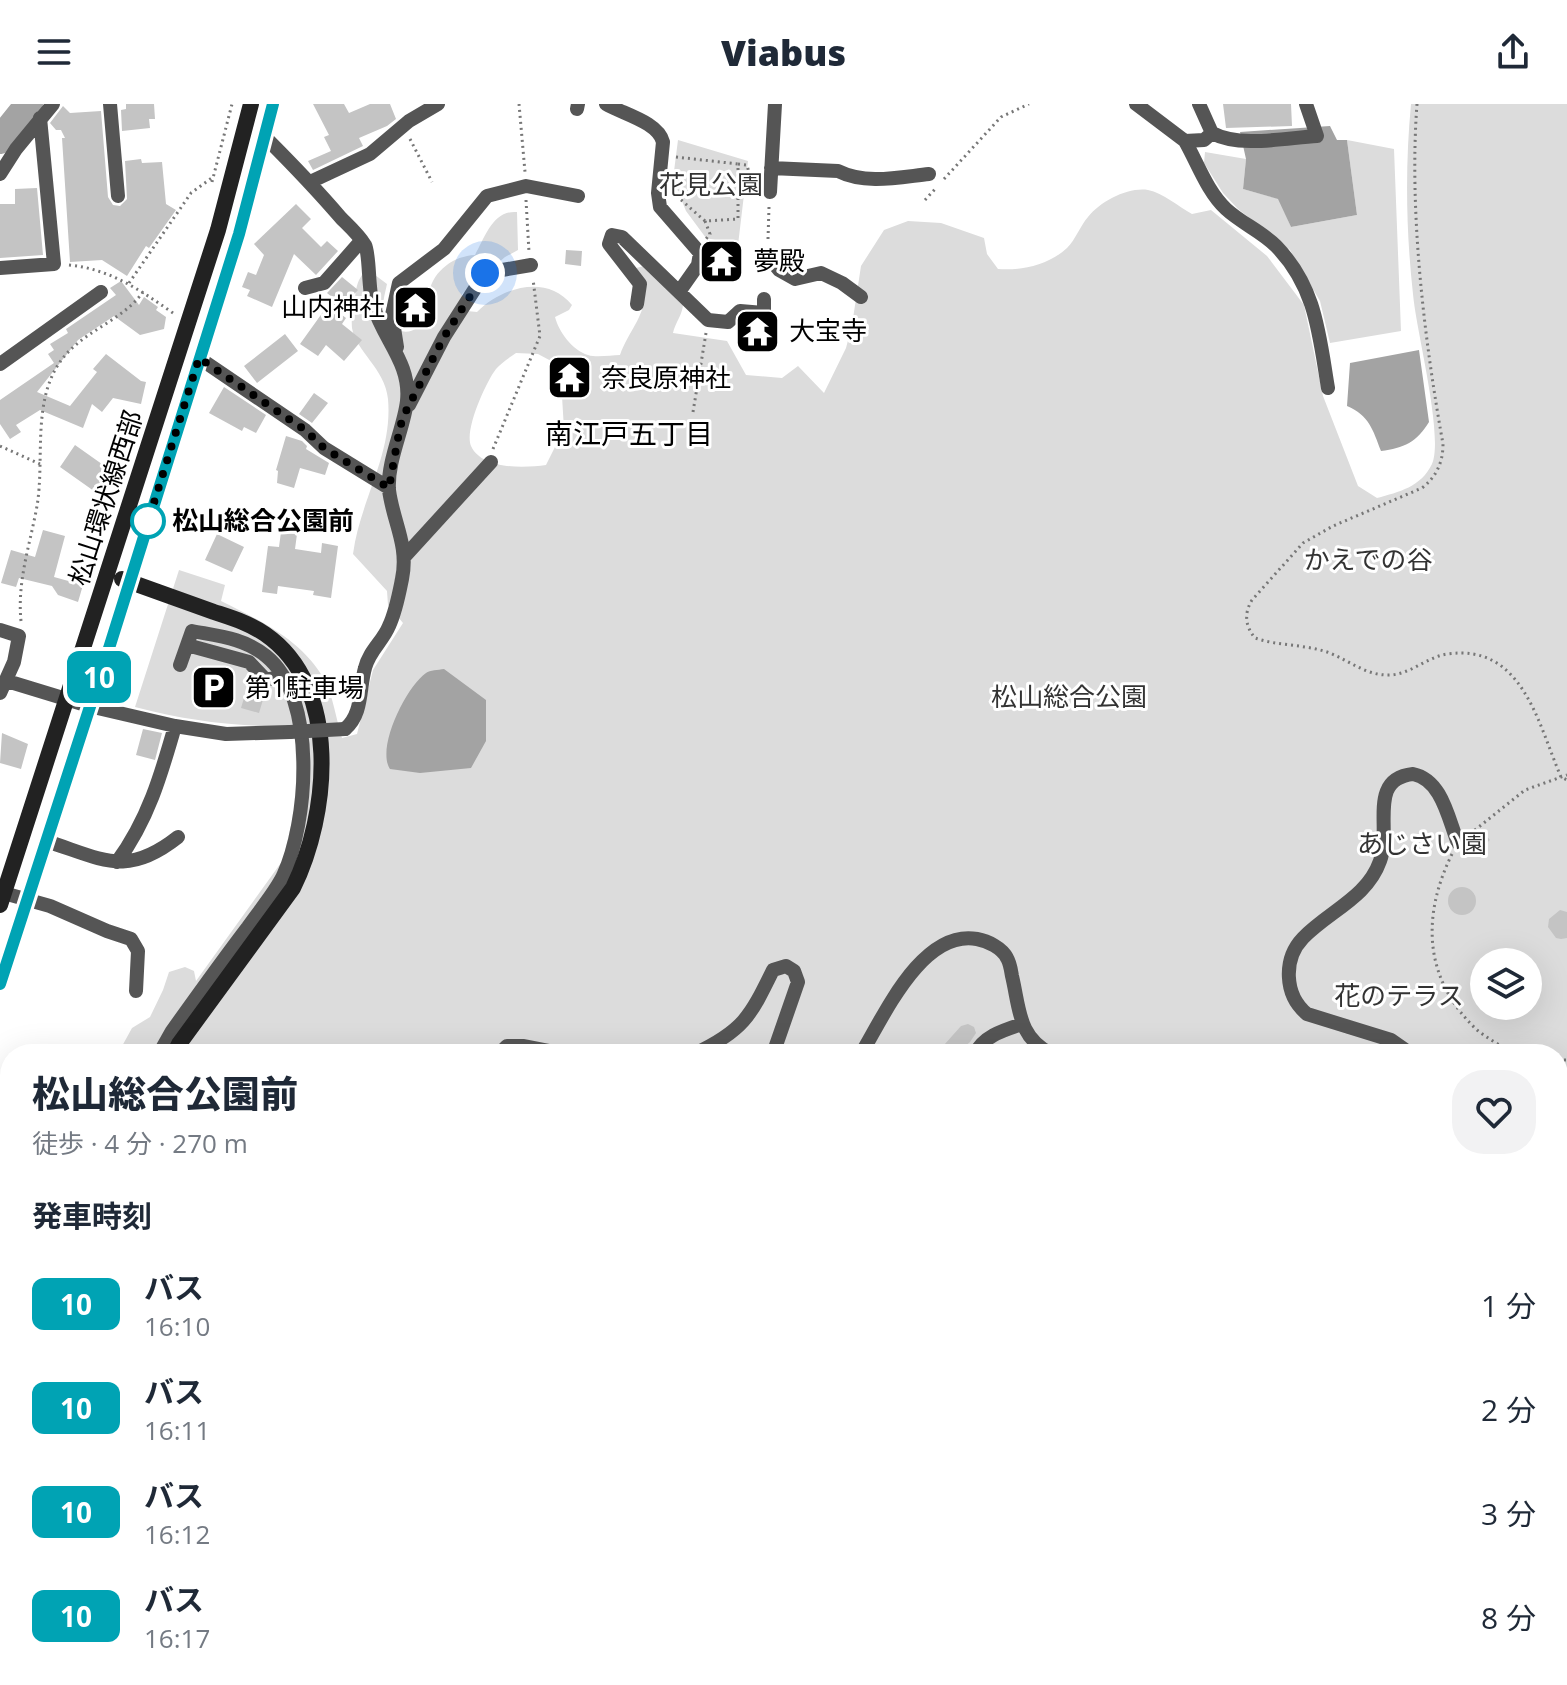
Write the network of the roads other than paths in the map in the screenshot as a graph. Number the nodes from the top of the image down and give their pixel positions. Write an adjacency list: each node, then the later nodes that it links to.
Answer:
1 (53, 104): 11 (street)
2 (110, 104): 20 (street)
3 (251, 104): 40 (street, 松山環状線西部)
4 (273, 104): 13 (street, 松山環状線西部)
5 (438, 104): 18 (street)
6 (606, 104): 28 (street)
7 (775, 104): 15 (street)
8 (1136, 104): 14 (street)
9 (1199, 104): 12 (street)
10 (1306, 104): 12 (street)
11 (40, 118): 16 (street); 25 (street)
12 (1212, 133): 14 (street)
13 (266, 138): 18 (street); 33 (street, 松山環状線西部)
14 (1185, 141): 35 (street)
15 (771, 168): 17 (street); 19 (street)
16 (0, 174)
17 (929, 174)
18 (310, 182): 22 (street)
19 (770, 192)
20 (118, 196)
21 (578, 196): 32 (street)
22 (361, 241): 26 (street); 32 (street)
23 (767, 255): 29 (street)
24 (531, 265): 36 (street)
25 (0, 268)
26 (305, 288)
27 (101, 292): 34 (street)
28 (679, 292): 30 (street); 31 (street)
29 (861, 297)
30 (764, 299)
31 (637, 304)
32 (398, 354): 36 (street)
33 (199, 358): 38 (street); 41 (street, 松山環状線西部)
34 (0, 364)
35 (1328, 388)
36 (404, 415): 38 (street)
37 (490, 461): 39 (street)
38 (389, 488): 39 (street)
39 (406, 555): 47 (street, bridge)
40 (106, 573): 41 (street); 45 (street, 松山環状線西部)
41 (129, 581): 46 (street, 松山環状線西部); 58 (street)
42 (0, 630): 44 (street)
43 (180, 665): 57 (street)
44 (3, 687): 45 (street)
45 (68, 700): 46 (street); 52 (street, 松山環状線西部)
46 (89, 706): 47 (street); 49 (street, 松山環状線西部)
47 (175, 726): 51 (street)
48 (178, 837): 51 (street)
49 (46, 841): 51 (street); 53 (street, 松山環状線西部)
50 (1458, 843): 64 (street)
51 (117, 862)
52 (1, 896): 53 (street)
53 (28, 899): 54 (street, 松山環状線西部); 55 (street)
54 (0, 983)
55 (136, 991)
56 (1022, 1024): 61 (street); 62 (street); 63 (street)
57 (165, 1044)
58 (179, 1044)
59 (712, 1044): 60 (street)
60 (776, 1044)
61 (867, 1044)
62 (980, 1044)
63 (1036, 1044)
64 (1397, 1044)

